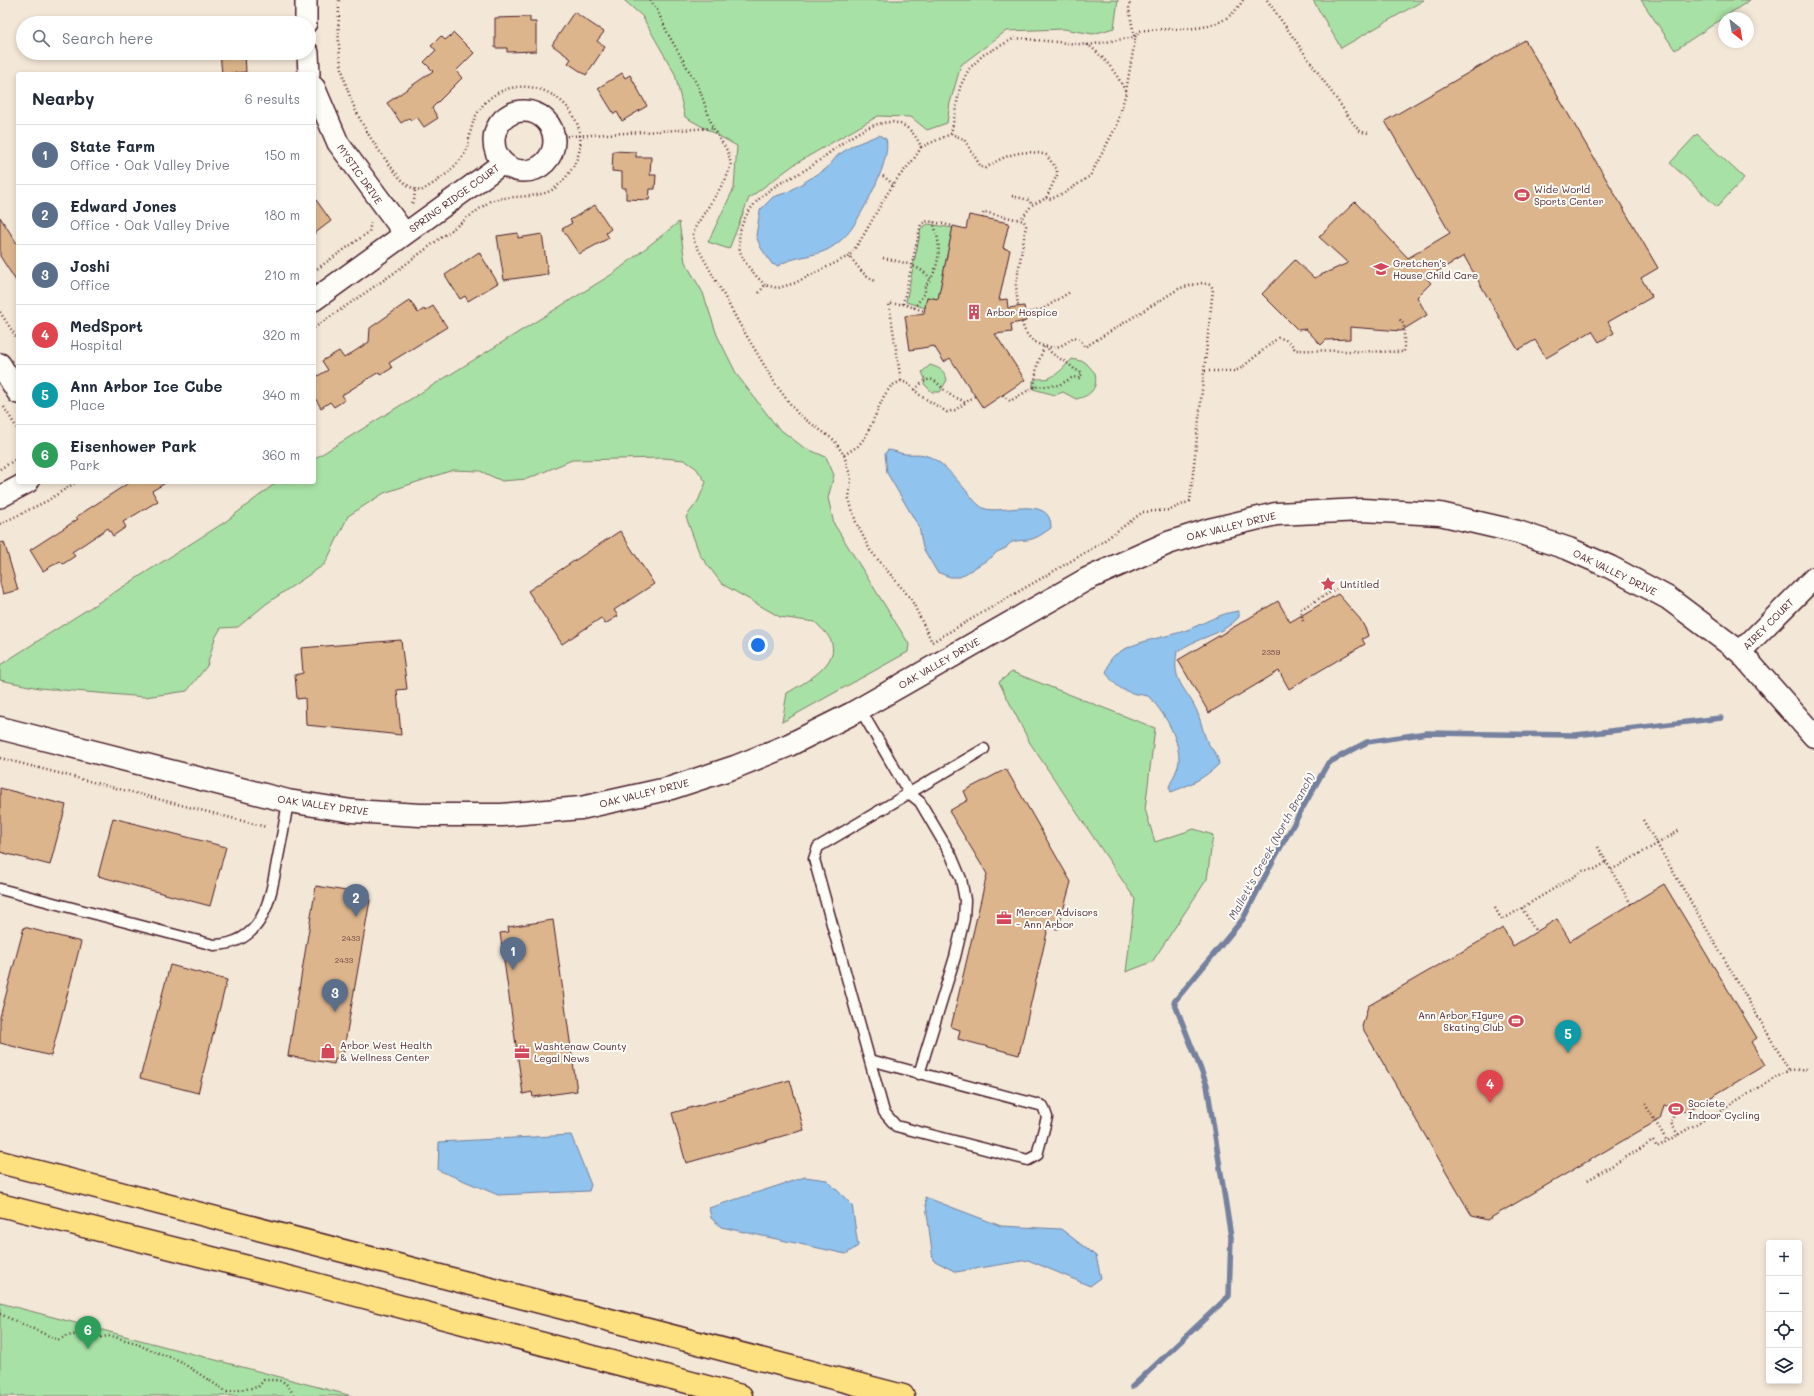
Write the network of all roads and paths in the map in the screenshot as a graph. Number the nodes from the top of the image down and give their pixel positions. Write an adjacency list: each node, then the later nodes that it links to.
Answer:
1 (306, 0): 7 (street)
2 (339, 0): 17 (path)
3 (650, 0): 14 (path)
4 (1130, 0): 8 (path)
5 (1243, 0): 8 (path)
6 (1267, 0): 15 (path)
7 (306, 16)
8 (1135, 37): 9 (path); 13 (path)
9 (1088, 45): 13 (path); 16 (path)
10 (308, 60): 11 (street)
11 (309, 72)
12 (316, 92): 31 (street, MYSTIC DRIVE)
13 (1126, 92): 24 (path)
14 (713, 128): 17 (path); 64 (path)
15 (1370, 133)
16 (951, 134): 19 (path); 24 (path)
17 (581, 136): 18 (path); 50 (path)
18 (555, 137): 20 (street, SPRING RIDGE COURT); 20 (street, SPRING RIDGE COURT)
19 (921, 147): 22 (path); 38 (path)
20 (503, 163): 31 (street, SPRING RIDGE COURT)
21 (884, 176): 22 (path)
22 (893, 184): 32 (path)
23 (1012, 196): 25 (path)
24 (1046, 198): 25 (path)
25 (1032, 205): 27 (path)
26 (982, 218): 27 (path)
27 (1021, 219): 43 (path)
28 (932, 222): 30 (path); 34 (path); 36 (path)
29 (371, 226): 35 (path)
30 (954, 226)
31 (405, 234): 41 (street, SPRING RIDGE COURT)
32 (849, 256): 37 (path); 38 (path)
33 (883, 258): 34 (path)
34 (911, 264): 36 (path); 42 (path)
35 (316, 270)
36 (930, 279): 44 (path)
37 (875, 281)
38 (765, 285): 40 (path)
39 (1070, 292): 47 (path)
40 (758, 293)
41 (316, 299)
42 (903, 304): 44 (path); 55 (path)
43 (1018, 307)
44 (914, 308): 45 (path)
45 (924, 311)
46 (0, 312): 51 (path)
47 (1025, 313)
48 (1398, 317): 54 (path)
49 (1022, 322): 52 (path)
50 (316, 327)
51 (16, 337)
52 (1045, 347): 54 (path); 56 (path); 56 (path)
53 (0, 364): 57 (street)
54 (1204, 371): 64 (path)
55 (901, 381): 58 (path); 64 (path)
56 (1034, 386): 59 (path)
57 (16, 390)
58 (915, 390): 62 (path); 62 (path)
59 (1003, 395)
60 (975, 396): 62 (path)
61 (0, 401): 63 (path)
62 (965, 403)
63 (16, 427)
64 (844, 455)
65 (16, 459): 66 (path)
66 (0, 469)
67 (24, 484): 69 (street)
68 (73, 484): 70 (path)
69 (0, 497)
70 (0, 524)
71 (1814, 578): 74 (street, AIREY COURT)
72 (1336, 589): 73 (path)
73 (1303, 621)
74 (1740, 652): 75 (street, OAK VALLEY DRIVE); 77 (street, OAK VALLEY DRIVE)
75 (860, 708): 80 (lane); 81 (street, OAK VALLEY DRIVE)
76 (0, 728): 81 (street, OAK VALLEY DRIVE)
77 (1814, 736)
78 (984, 749): 80 (lane)
79 (0, 758): 83 (path)
80 (909, 793): 94 (lane); 97 (lane)
81 (288, 801): 89 (lane)
82 (1643, 820): 85 (path)
83 (266, 827)
84 (1680, 830): 85 (path)
85 (1657, 844): 88 (path); 96 (path)
86 (1598, 847): 87 (path)
87 (1607, 862): 88 (path); 92 (path)
88 (1612, 870): 90 (path)
89 (0, 889)
90 (1631, 904)
91 (1495, 908): 92 (path)
92 (1522, 908): 93 (path)
93 (1536, 932)
94 (870, 1060): 97 (lane); 97 (lane)
95 (1806, 1069): 96 (path)
96 (1789, 1070): 100 (path)
97 (920, 1074)
98 (1645, 1104): 101 (path)
99 (1676, 1109): 100 (path)
100 (1678, 1135): 101 (path)
101 (1667, 1142): 103 (path)
102 (0, 1162): 108 (highway)
103 (1588, 1180)
104 (0, 1205): 107 (highway)
105 (0, 1314): 106 (path)
106 (294, 1396)
107 (740, 1396)
108 (903, 1396)

